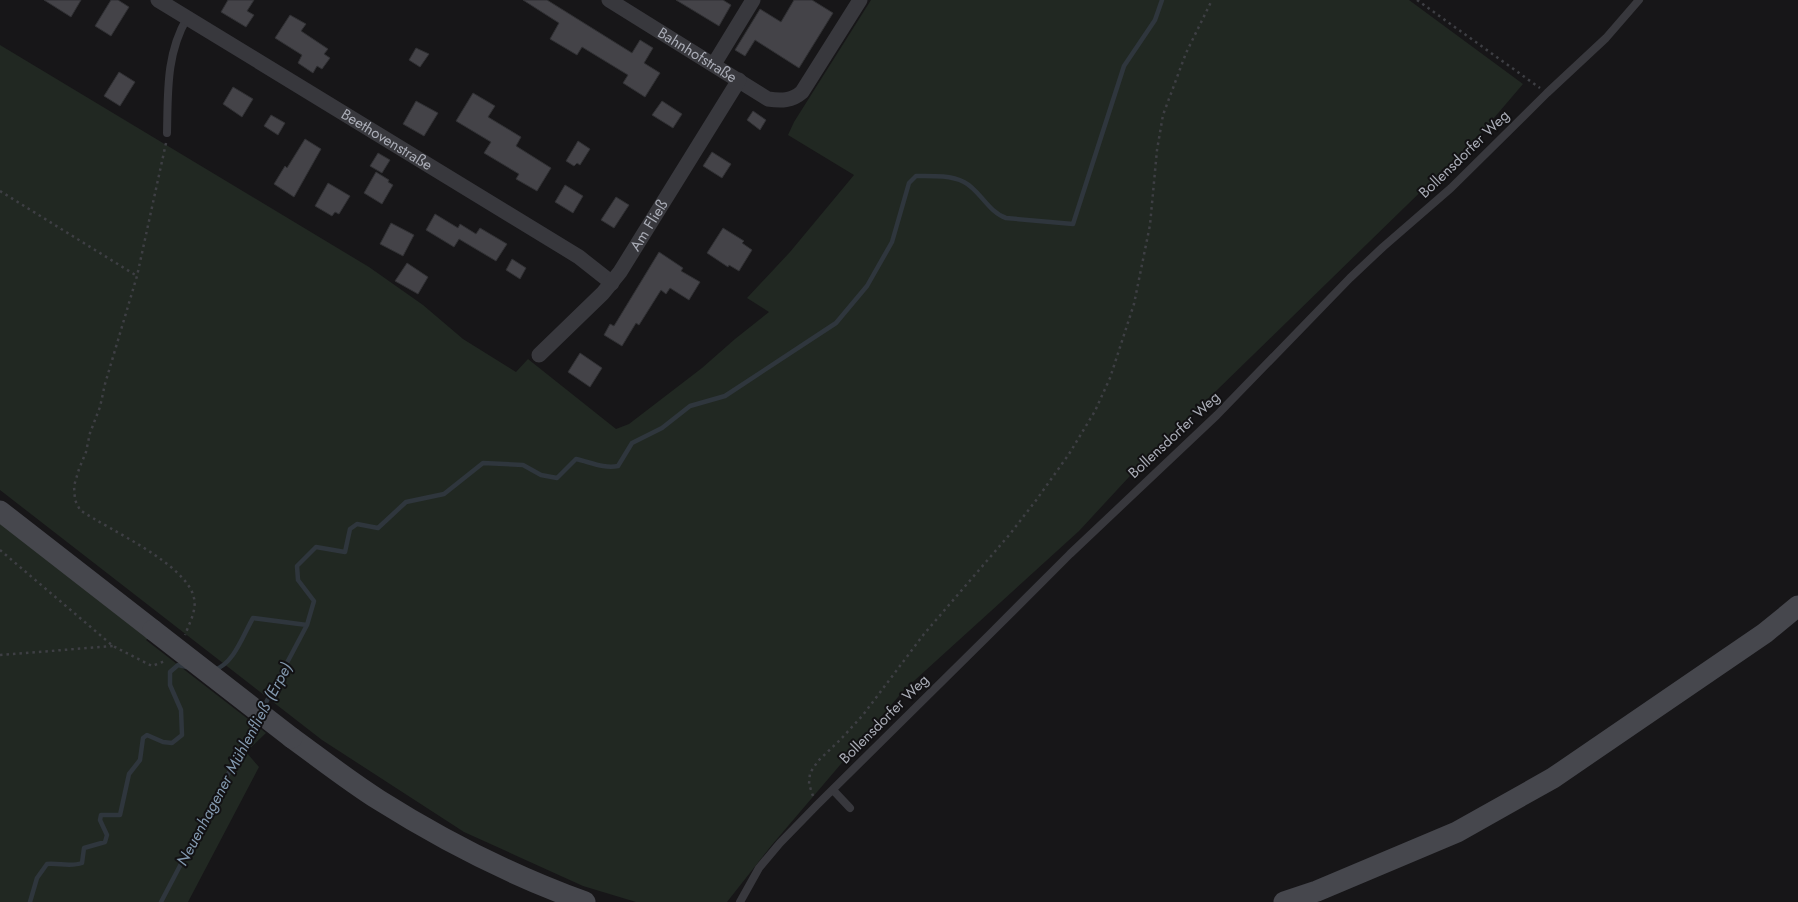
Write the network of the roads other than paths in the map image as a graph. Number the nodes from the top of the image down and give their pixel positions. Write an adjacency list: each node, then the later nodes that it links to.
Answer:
1 (158, 0): 6 (street, Beethovenstraße)
2 (609, 0): 7 (street, Bahnhofstraße)
3 (753, 0): 7 (street)
4 (860, 0): 8 (street, Bahnhofstraße)
5 (1639, 0): 14 (lane, Bollensdorfer Weg)
6 (187, 18): 9 (lane); 10 (street, Beethovenstraße)
7 (714, 64): 8 (street, Bahnhofstraße)
8 (739, 80): 10 (street, Am Fließ)
9 (167, 133)
10 (612, 283): 11 (street, Am Fließ)
11 (539, 354)
12 (0, 511): 16 (main road, bridge)
13 (1798, 606): 18 (main road)
14 (832, 790): 15 (lane); 17 (lane, Bollensdorfer Weg)
15 (850, 808)
16 (585, 902)
17 (740, 902)
18 (1284, 902)

